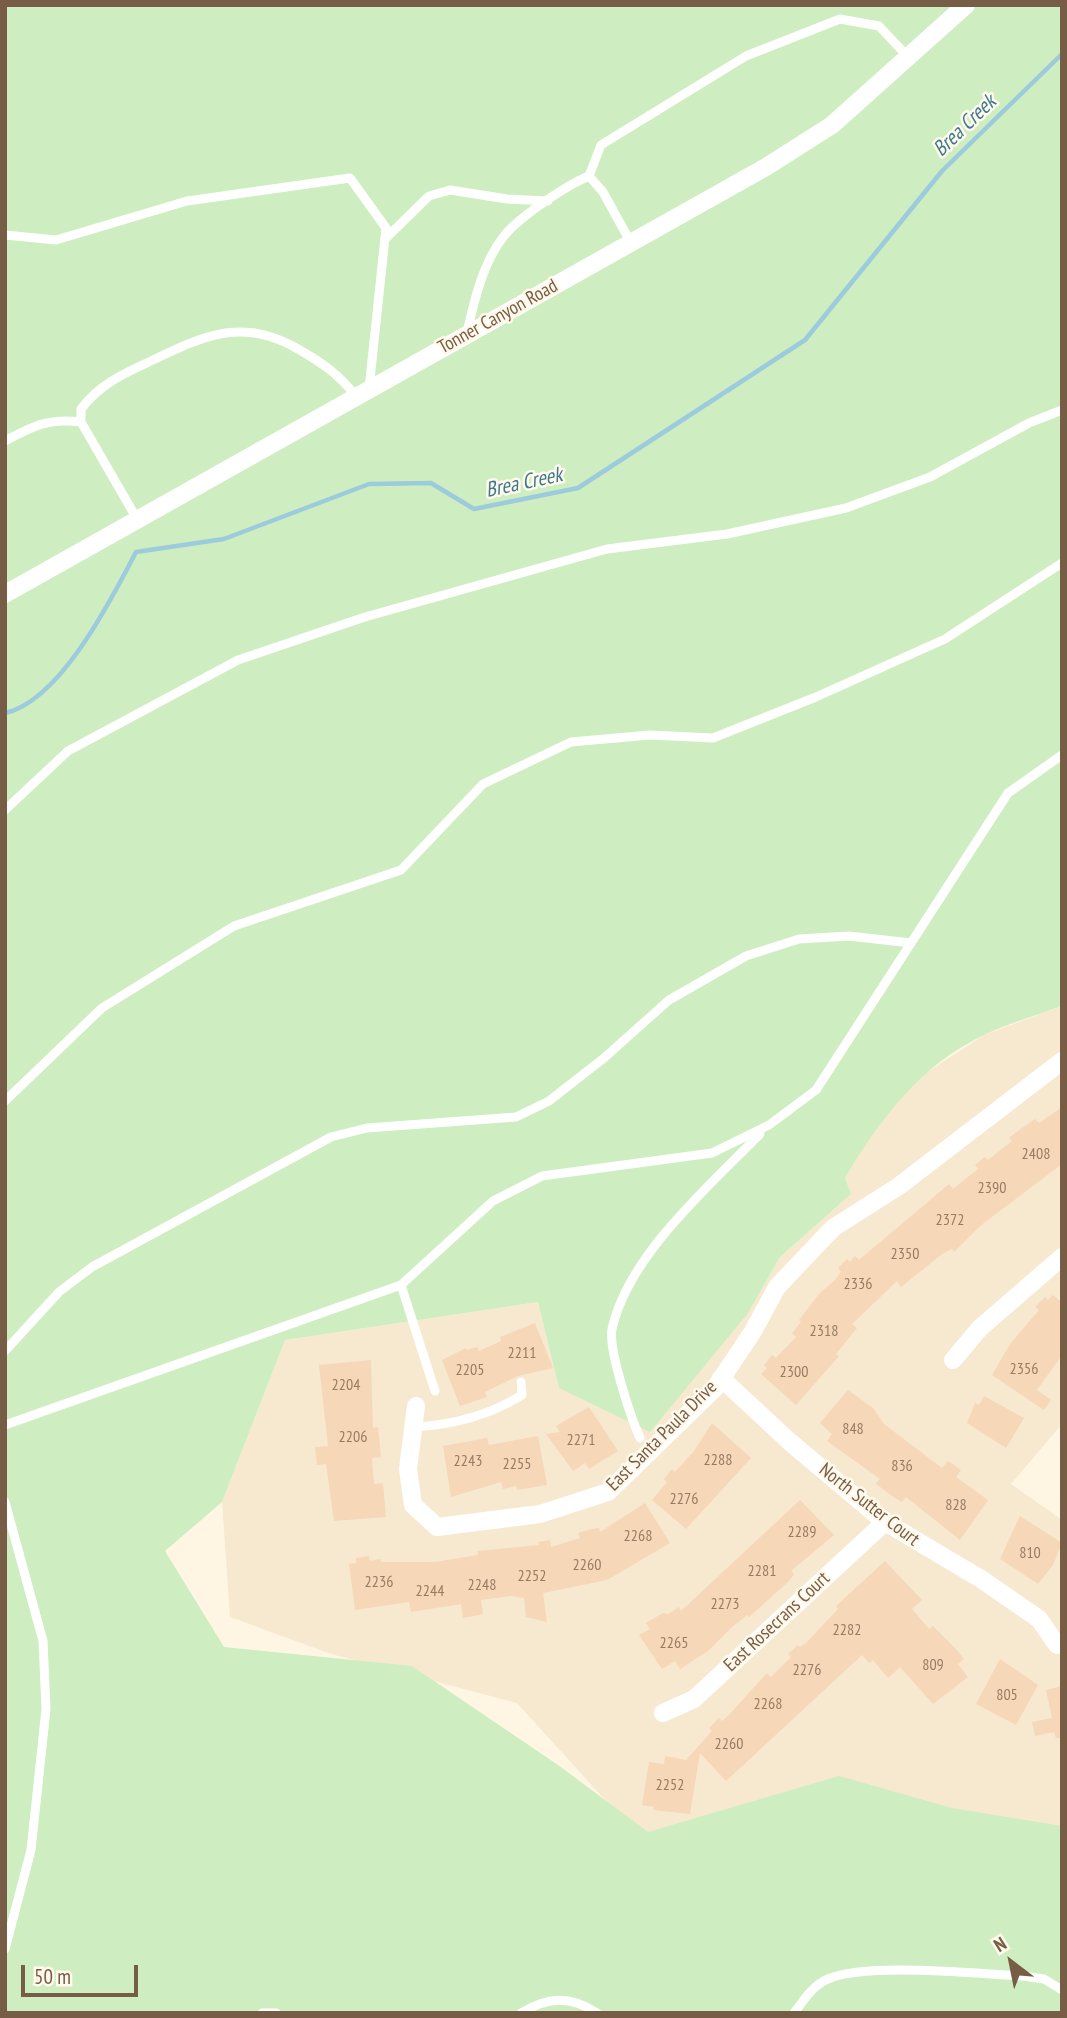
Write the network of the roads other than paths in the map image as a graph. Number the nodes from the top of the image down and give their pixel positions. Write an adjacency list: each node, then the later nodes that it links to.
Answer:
1 (966, 5): 2 (street, Tonner Canyon Road)
2 (908, 57): 3 (lane); 7 (street, Tonner Canyon Road)
3 (589, 176): 4 (lane); 7 (lane)
4 (548, 201): 6 (lane); 8 (lane)
5 (5, 235): 6 (lane)
6 (385, 239): 9 (lane)
7 (631, 243): 8 (street, Tonner Canyon Road)
8 (466, 335): 9 (street, Tonner Canyon Road)
9 (363, 392): 11 (lane); 13 (street, Tonner Canyon Road)
10 (1062, 410): 17 (lane)
11 (80, 422): 12 (lane); 13 (lane)
12 (5, 441)
13 (137, 520): 15 (street, Tonner Canyon Road)
14 (1062, 563): 20 (lane)
15 (5, 594)
16 (1062, 755): 18 (lane)
17 (5, 810)
18 (911, 943): 21 (lane); 24 (lane)
19 (1062, 1061): 26 (street, East Santa Paula Drive)
20 (5, 1101)
21 (769, 1125): 23 (lane); 32 (lane)
22 (1062, 1257): 25 (street)
23 (401, 1285): 28 (lane); 30 (lane)
24 (5, 1351)
25 (953, 1360)
26 (721, 1378): 31 (street, East Santa Paula Drive); 34 (street, North Sutter Court)
27 (522, 1382): 31 (lane)
28 (435, 1391)
29 (416, 1406): 31 (street, East Santa Paula Drive)
30 (5, 1425)
31 (414, 1427)
32 (640, 1438)
33 (5, 1502): 37 (lane)
34 (885, 1522): 35 (street, North Sutter Court); 36 (street, East Rosecrans Court)
35 (1057, 1645)
36 (663, 1713)
37 (5, 1949)
38 (1062, 1990): 43 (lane)
39 (262, 2013): 40 (lane)
40 (276, 2013)
41 (521, 2013): 42 (lane)
42 (597, 2013)
43 (794, 2013)

